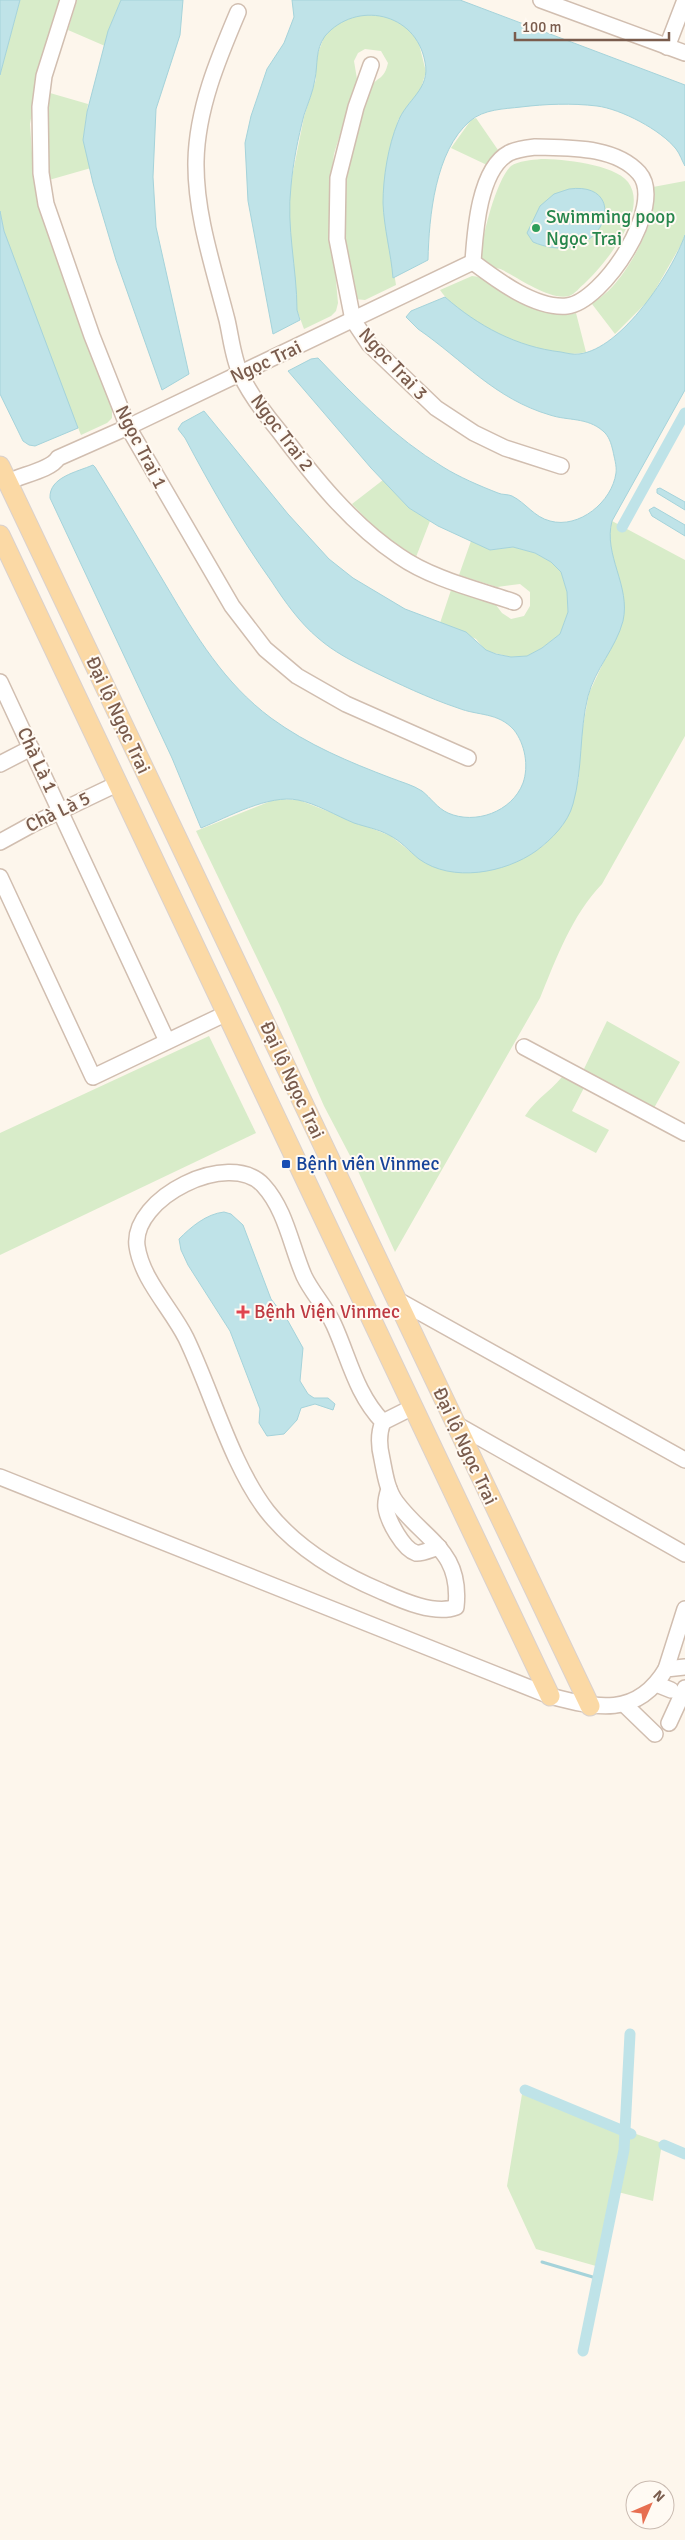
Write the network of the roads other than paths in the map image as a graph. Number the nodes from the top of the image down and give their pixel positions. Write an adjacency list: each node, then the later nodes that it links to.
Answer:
1 (68, 0): 11 (street, Ngọc Trai 1)
2 (541, 0): 5 (street)
3 (685, 0): 5 (street)
4 (238, 12): 10 (street, Ngọc Trai 2)
5 (667, 47): 6 (street)
6 (685, 53)
7 (371, 65): 9 (street, Ngọc Trai 3)
8 (473, 262): 8 (street); 9 (street, Ngọc Trai)
9 (353, 320): 10 (street, Ngọc Trai); 12 (street, Ngọc Trai 3)
10 (240, 374): 11 (street, Ngọc Trai); 15 (street, Ngọc Trai 2)
11 (128, 427): 13 (street, Ngọc Trai); 18 (street, Ngọc Trai 1)
12 (561, 466)
13 (2, 478): 28 (main road, Đại lộ Ngọc Trai)
14 (0, 535): 20 (main road, Đại lộ Ngọc Trai)
15 (514, 602)
16 (2, 690): 17 (street, Chà Là 1)
17 (31, 748): 19 (street); 21 (street, Chà Là 1)
18 (468, 758)
19 (0, 764)
20 (117, 784): 21 (street, Chà Là 5); 24 (main road, Đại lộ Ngọc Trai)
21 (60, 811): 22 (street, Chà Là 5); 25 (street, Chà Là 1)
22 (0, 842)
23 (0, 877): 25 (street)
24 (225, 1014): 25 (street); 29 (main road, Đại lộ Ngọc Trai)
25 (167, 1041)
26 (524, 1047): 27 (street)
27 (685, 1133)
28 (331, 1162): 29 (main road); 30 (main road, Đại lộ Ngọc Trai)
29 (303, 1176): 31 (main road, Đại lộ Ngọc Trai)
30 (396, 1299): 33 (main road, Đại lộ Ngọc Trai); 34 (street)
31 (413, 1407): 32 (street); 44 (main road, Đại lộ Ngọc Trai)
32 (382, 1422): 36 (street); 37 (street)
33 (454, 1423): 38 (street); 46 (main road, Đại lộ Ngọc Trai)
34 (685, 1460)
35 (0, 1477): 44 (street)
36 (389, 1488): 37 (street); 37 (street)
37 (439, 1547)
38 (685, 1554)
39 (685, 1609): 41 (street)
40 (685, 1667): 41 (street)
41 (666, 1669): 42 (street)
42 (656, 1684): 43 (street); 45 (street)
43 (678, 1689): 47 (street)
44 (550, 1696): 46 (street)
45 (625, 1704): 46 (street); 48 (street)
46 (590, 1706)
47 (669, 1723)
48 (655, 1734)

